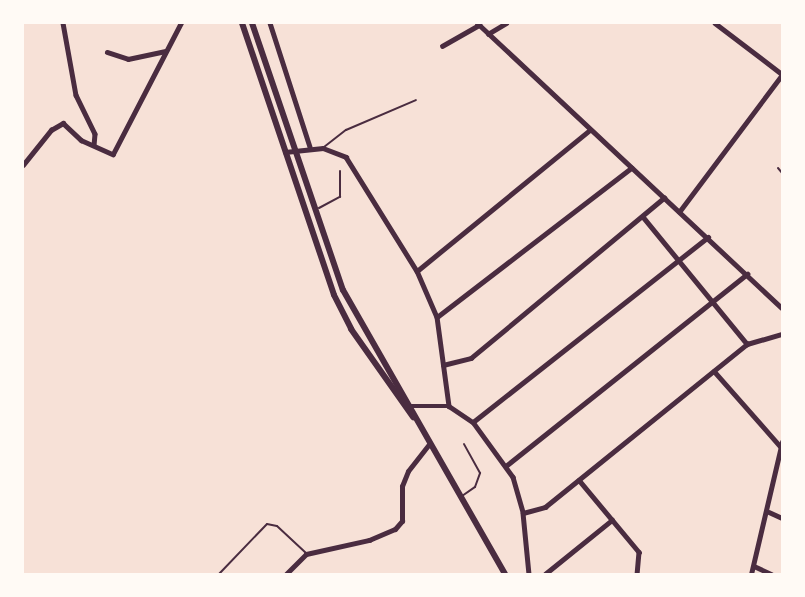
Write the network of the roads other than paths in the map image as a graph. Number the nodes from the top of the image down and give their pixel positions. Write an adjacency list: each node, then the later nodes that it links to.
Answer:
1 (63, 23): 16 (street)
2 (181, 23): 11 (street)
3 (242, 23): 20 (main road)
4 (252, 23): 19 (main road)
5 (270, 23): 17 (street)
6 (506, 23): 9 (street)
7 (715, 23): 13 (street)
8 (478, 24): 9 (street); 10 (street)
9 (488, 34): 15 (street)
10 (442, 47)
11 (166, 51): 12 (street); 16 (street)
12 (107, 52)
13 (782, 75): 28 (street)
14 (416, 100): 18 (lane)
15 (590, 131): 22 (street); 32 (street)
16 (94, 145): 21 (street)
17 (310, 147): 18 (street); 19 (street)
18 (323, 148): 32 (street)
19 (295, 149): 20 (street); 27 (main road)
20 (285, 152): 41 (main road)
21 (23, 165)
22 (631, 167): 26 (street); 36 (street)
23 (778, 168): 25 (lane)
24 (340, 171): 27 (lane)
25 (782, 173)
26 (664, 198): 28 (street); 29 (street)
27 (315, 210): 41 (main road)
28 (679, 212): 30 (street)
29 (644, 218): 31 (street); 39 (street)
30 (708, 237): 31 (street); 33 (street)
31 (679, 261): 34 (street); 43 (street)
32 (417, 271): 36 (street)
33 (747, 273): 34 (street); 35 (street)
34 (712, 302): 38 (street); 48 (street)
35 (782, 308)
36 (437, 317): 39 (street)
37 (782, 334): 38 (street)
38 (747, 344): 40 (street)
39 (443, 365): 42 (street)
40 (715, 371): 47 (street); 49 (street)
41 (407, 405): 42 (street); 45 (main road)
42 (450, 406): 43 (street)
43 (473, 422): 48 (street)
44 (782, 442): 47 (street)
45 (429, 444): 50 (main road); 55 (street)
46 (464, 444): 50 (lane)
47 (782, 448): 51 (street)
48 (507, 465): 52 (street)
49 (579, 480): 52 (street); 54 (street)
50 (461, 497): 59 (main road)
51 (769, 512): 53 (street); 56 (street)
52 (523, 513): 60 (street)
53 (782, 518)
54 (612, 520): 61 (street); 62 (street)
55 (306, 554): 57 (lane); 58 (street)
56 (754, 566): 63 (street); 64 (street)
57 (219, 574)
58 (286, 574)
59 (505, 574)
60 (529, 574)
61 (545, 574)
62 (636, 574)
63 (751, 574)
64 (771, 574)

